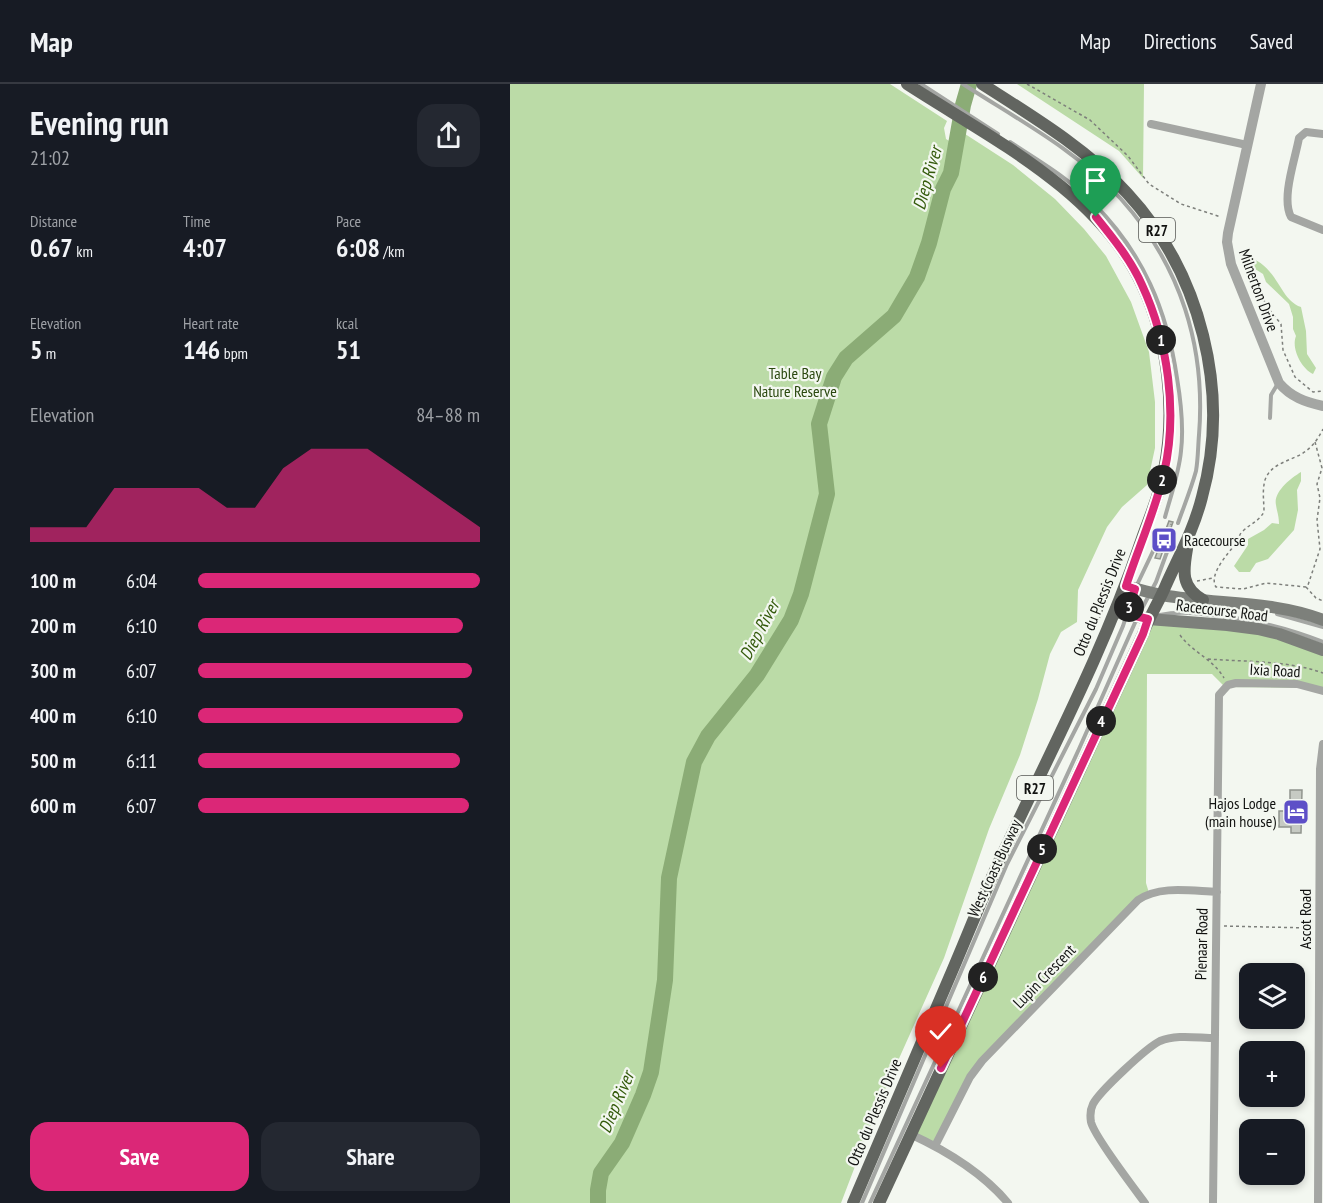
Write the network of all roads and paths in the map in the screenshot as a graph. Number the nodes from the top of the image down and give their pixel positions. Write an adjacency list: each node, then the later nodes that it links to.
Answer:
1 (907, 84): 11 (main road, Otto du Plessis Drive / R27)
2 (921, 84): 11 (lane)
3 (963, 84): 7 (lane)
4 (982, 84): 7 (main road, Otto du Plessis Drive / R27)
5 (1027, 84): 12 (path)
6 (1261, 84): 10 (street, Milnerton Drive)
7 (1022, 116): 22 (lane); 23 (main road, Otto du Plessis Drive / R27)
8 (1151, 124): 10 (street)
9 (1323, 135): 13 (street)
10 (1247, 145): 15 (street, Milnerton Drive)
11 (1014, 149): 21 (lane); 28 (main road, Otto du Plessis Drive / R27)
12 (1226, 219)
13 (1323, 230)
14 (1238, 251): 16 (path)
15 (1279, 383): 17 (street); 18 (lane)
16 (1323, 391)
17 (1323, 406)
18 (1270, 418)
19 (1323, 429): 20 (path)
20 (1315, 442): 26 (path); 29 (path)
21 (1165, 517)
22 (1178, 523)
23 (1189, 539): 30 (main road, Otto du Plessis Drive / R27); 32 (main road)
24 (1155, 547): 28 (lane)
25 (1167, 552): 30 (lane)
26 (1214, 578): 27 (path); 29 (path)
27 (1193, 582)
28 (1131, 587): 30 (main road, Racecourse Road); 35 (main road, Otto du Plessis Drive / R27)
29 (1306, 587): 33 (path)
30 (1156, 594): 32 (main road, Racecourse Road); 35 (main road, Otto du Plessis Drive / R27); 39 (lane)
31 (1107, 600): 38 (path)
32 (1203, 600): 36 (main road, Racecourse Road)
33 (1323, 601)
34 (1323, 611): 36 (street)
35 (1132, 615): 41 (lane); 42 (main road, Racecourse Road); 53 (main road, Otto du Plessis Drive / R27); 55 (main road, Otto du Plessis Drive / R27); 56 (lane, West Coast Busway); 57 (lane, West Coast Busway)
36 (1310, 615): 37 (main road, Racecourse Road)
37 (1323, 620)
38 (1095, 627)
39 (1323, 627)
40 (1180, 635): 43 (path)
41 (1323, 642)
42 (1323, 650)
43 (1208, 659): 44 (path); 45 (path)
44 (1323, 673)
45 (1226, 686): 46 (street, Ixia Road); 48 (street, Pienaar Road)
46 (1323, 691)
47 (1323, 744): 50 (street, Ascot Road)
48 (1217, 892): 49 (street, Pienaar Road); 54 (street, Lupin Crescent)
49 (1217, 926): 50 (path); 51 (street, Pienaar Road)
50 (1320, 928): 52 (street, Ascot Road)
51 (1215, 1038): 60 (street); 61 (street, Pienaar Road)
52 (1321, 1112): 62 (street, Ascot Road)
53 (910, 1134): 54 (street); 58 (main road, Otto du Plessis Drive / R27)
54 (935, 1146): 59 (street)
55 (853, 1203)
56 (862, 1203)
57 (870, 1203)
58 (879, 1203)
59 (1008, 1203)
60 (1145, 1203)
61 (1213, 1203)
62 (1318, 1203)

